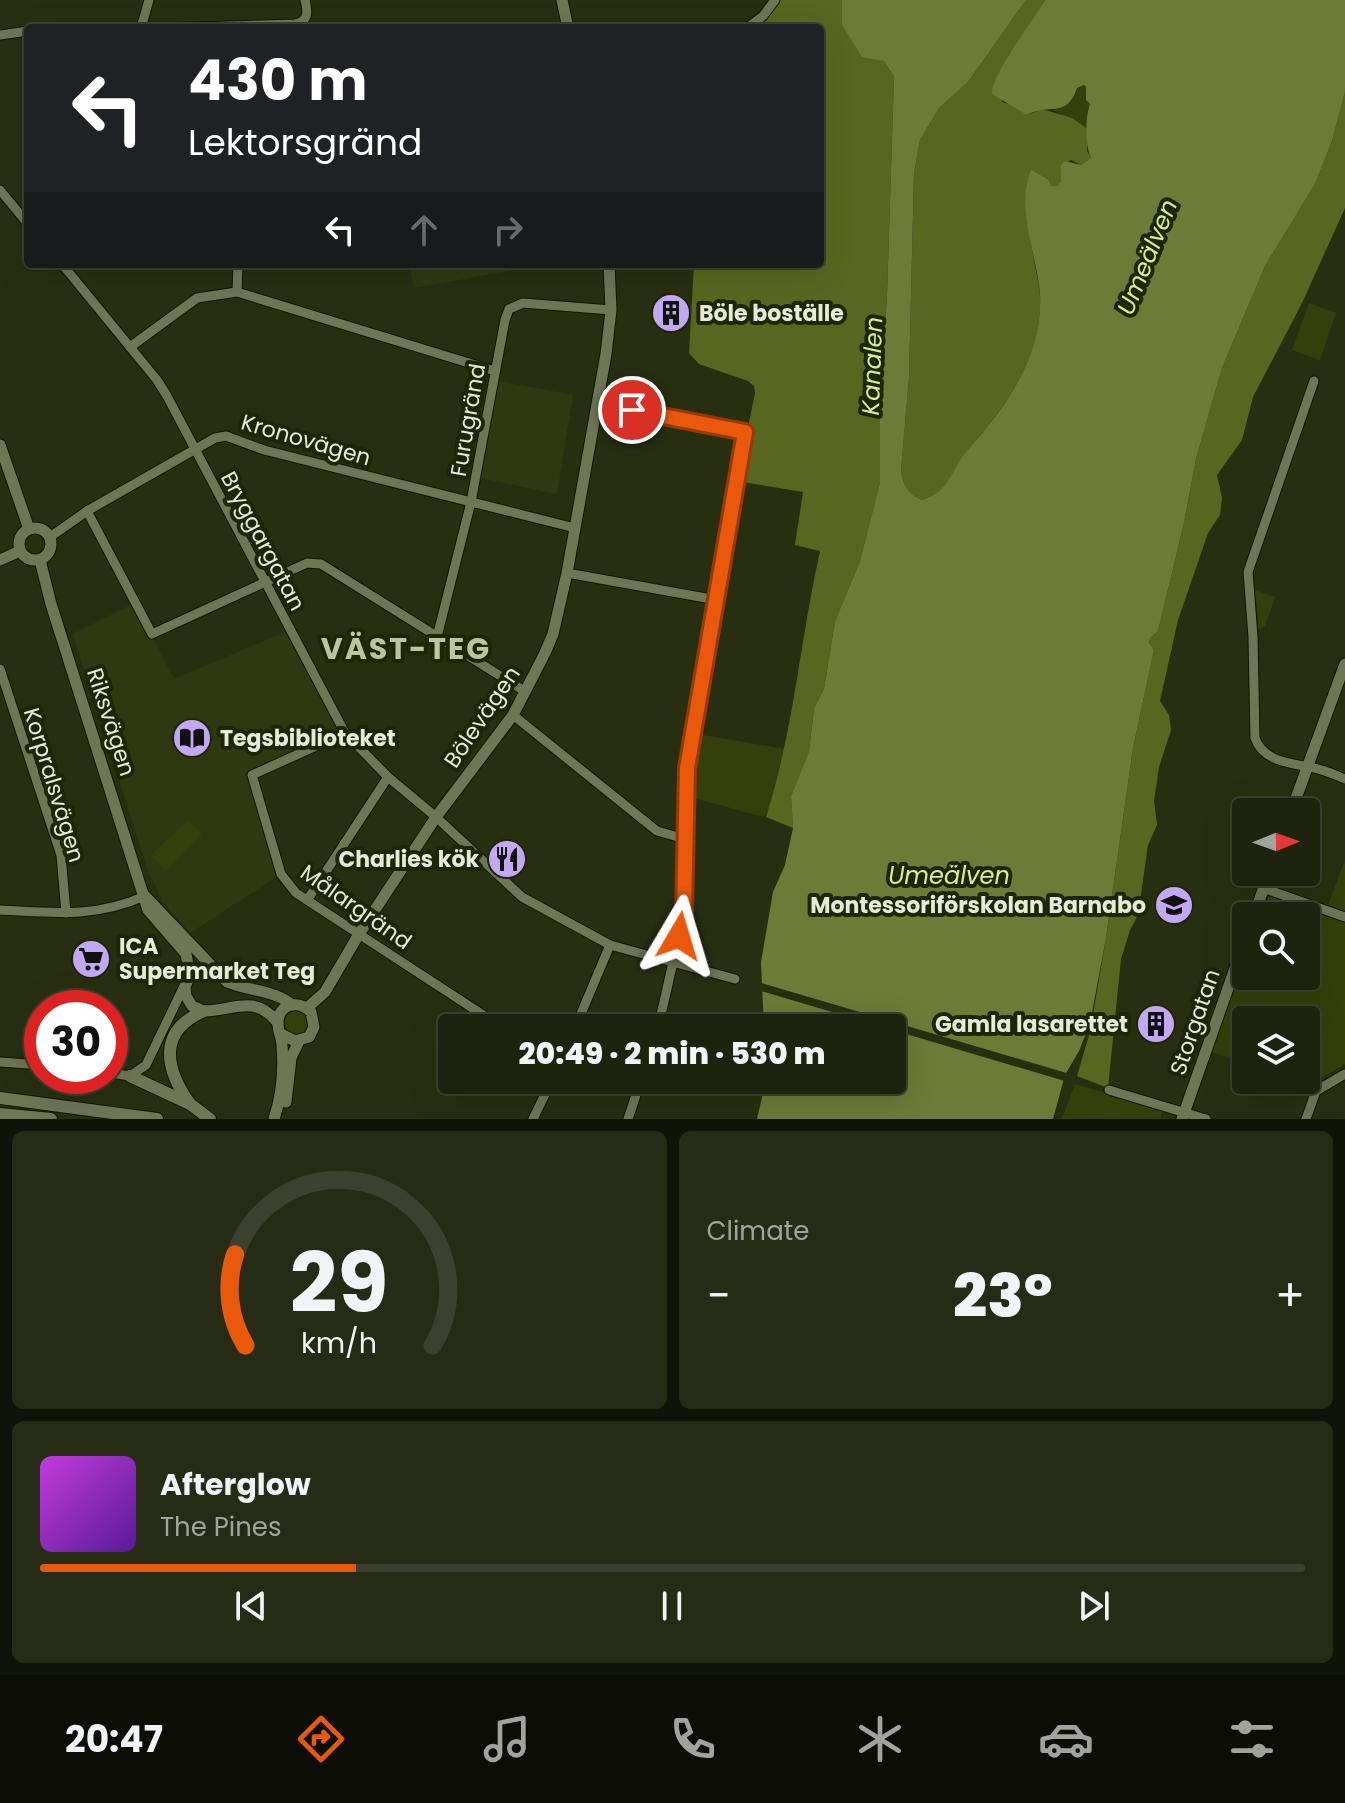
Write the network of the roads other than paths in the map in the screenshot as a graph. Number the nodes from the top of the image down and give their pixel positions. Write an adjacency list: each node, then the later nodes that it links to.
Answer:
1 (149, 0): 5 (street)
2 (305, 0): 6 (street)
3 (562, 0): 7 (street)
4 (775, 0): 8 (street)
5 (142, 24)
6 (276, 24)
7 (567, 24)
8 (752, 24)
9 (24, 32): 10 (street)
10 (0, 35)
11 (0, 190): 12 (street)
12 (24, 219)
13 (67, 268): 18 (street, Bryggargatan)
14 (238, 268): 16 (street)
15 (609, 268): 17 (street, Bölevägen)
16 (237, 292): 18 (street); 19 (street)
17 (611, 310): 19 (street, Furugränd); 21 (street, Bölevägen)
18 (130, 347): 23 (street, Bryggargatan)
19 (495, 371): 24 (street, Furugränd)
20 (1314, 381): 41 (street)
21 (597, 403): 26 (street, Bölevägen); 34 (street)
22 (0, 445): 27 (street)
23 (194, 450): 24 (street, Kronovägen); 25 (street, Kronovägen); 33 (street, Bryggargatan)
24 (471, 502): 26 (street, Kronovägen); 35 (street, Furugränd)
25 (87, 511): 28 (street, Kronovägen); 33 (street)
26 (575, 528): 32 (street, Bölevägen)
27 (29, 529): 28 (street); 29 (street)
28 (50, 537): 31 (street)
29 (20, 551): 30 (street); 31 (street)
30 (0, 560)
31 (40, 560): 48 (street, Riksvägen)
32 (567, 573): 34 (street); 38 (street, Bölevägen)
33 (265, 583): 35 (street); 40 (street, Bryggargatan)
34 (717, 600): 46 (street)
35 (437, 637): 38 (street)
36 (1345, 664): 41 (street)
37 (0, 669): 52 (street, Korpralsvägen)
38 (526, 692): 39 (street, Bölevägen)
39 (513, 715): 45 (street, Bölevägen); 46 (street)
40 (345, 733): 42 (street, Bryggargatan); 49 (street, Målargränd)
41 (1307, 767): 43 (street); 44 (street)
42 (388, 777): 45 (street, Bryggargatan); 49 (street)
43 (1345, 779)
44 (1296, 798)
45 (436, 817): 54 (street, Bölevägen); 55 (street, Bryggargatan)
46 (685, 839): 56 (street)
47 (1263, 888): 50 (street); 53 (street)
48 (145, 896): 52 (street); 57 (street, Riksvägen); 59 (street, Riksvägen)
49 (308, 899): 54 (street, Målargränd)
50 (1258, 902)
51 (0, 910): 52 (street)
52 (66, 913)
53 (1345, 917)
54 (359, 934): 63 (street, Bölevägen); 65 (street, Målargränd)
55 (610, 945): 56 (street, Bryggargatan); 66 (street)
56 (672, 962): 60 (street, Bryggargatan); 67 (street)
57 (213, 969): 59 (street); 61 (street, Riksvägen)
58 (1232, 977): 80 (street, Storgatan)
59 (188, 979): 64 (street, Riksvägen); 73 (street)
60 (735, 979)
61 (227, 982): 62 (street, Riksvägen); 64 (street)
62 (292, 1005): 63 (street); 68 (street)
63 (307, 1008): 69 (street)
64 (209, 1011): 68 (street); 78 (main road)
65 (482, 1014)
66 (581, 1014)
67 (661, 1014)
68 (279, 1028): 69 (street); 81 (street)
69 (299, 1041): 81 (street)
70 (0, 1062): 71 (street)
71 (24, 1064)
72 (1345, 1074): 88 (street)
73 (130, 1076): 78 (main road)
74 (1109, 1090): 80 (street)
75 (545, 1094): 85 (street)
76 (636, 1094): 86 (street)
77 (0, 1098): 83 (main road)
78 (190, 1104): 84 (main road)
79 (0, 1114): 82 (main road)
80 (1183, 1116): 87 (street)
81 (279, 1117)
82 (51, 1119)
83 (157, 1119)
84 (210, 1119)
85 (533, 1119)
86 (628, 1119)
87 (1206, 1119)
88 (1306, 1119)

